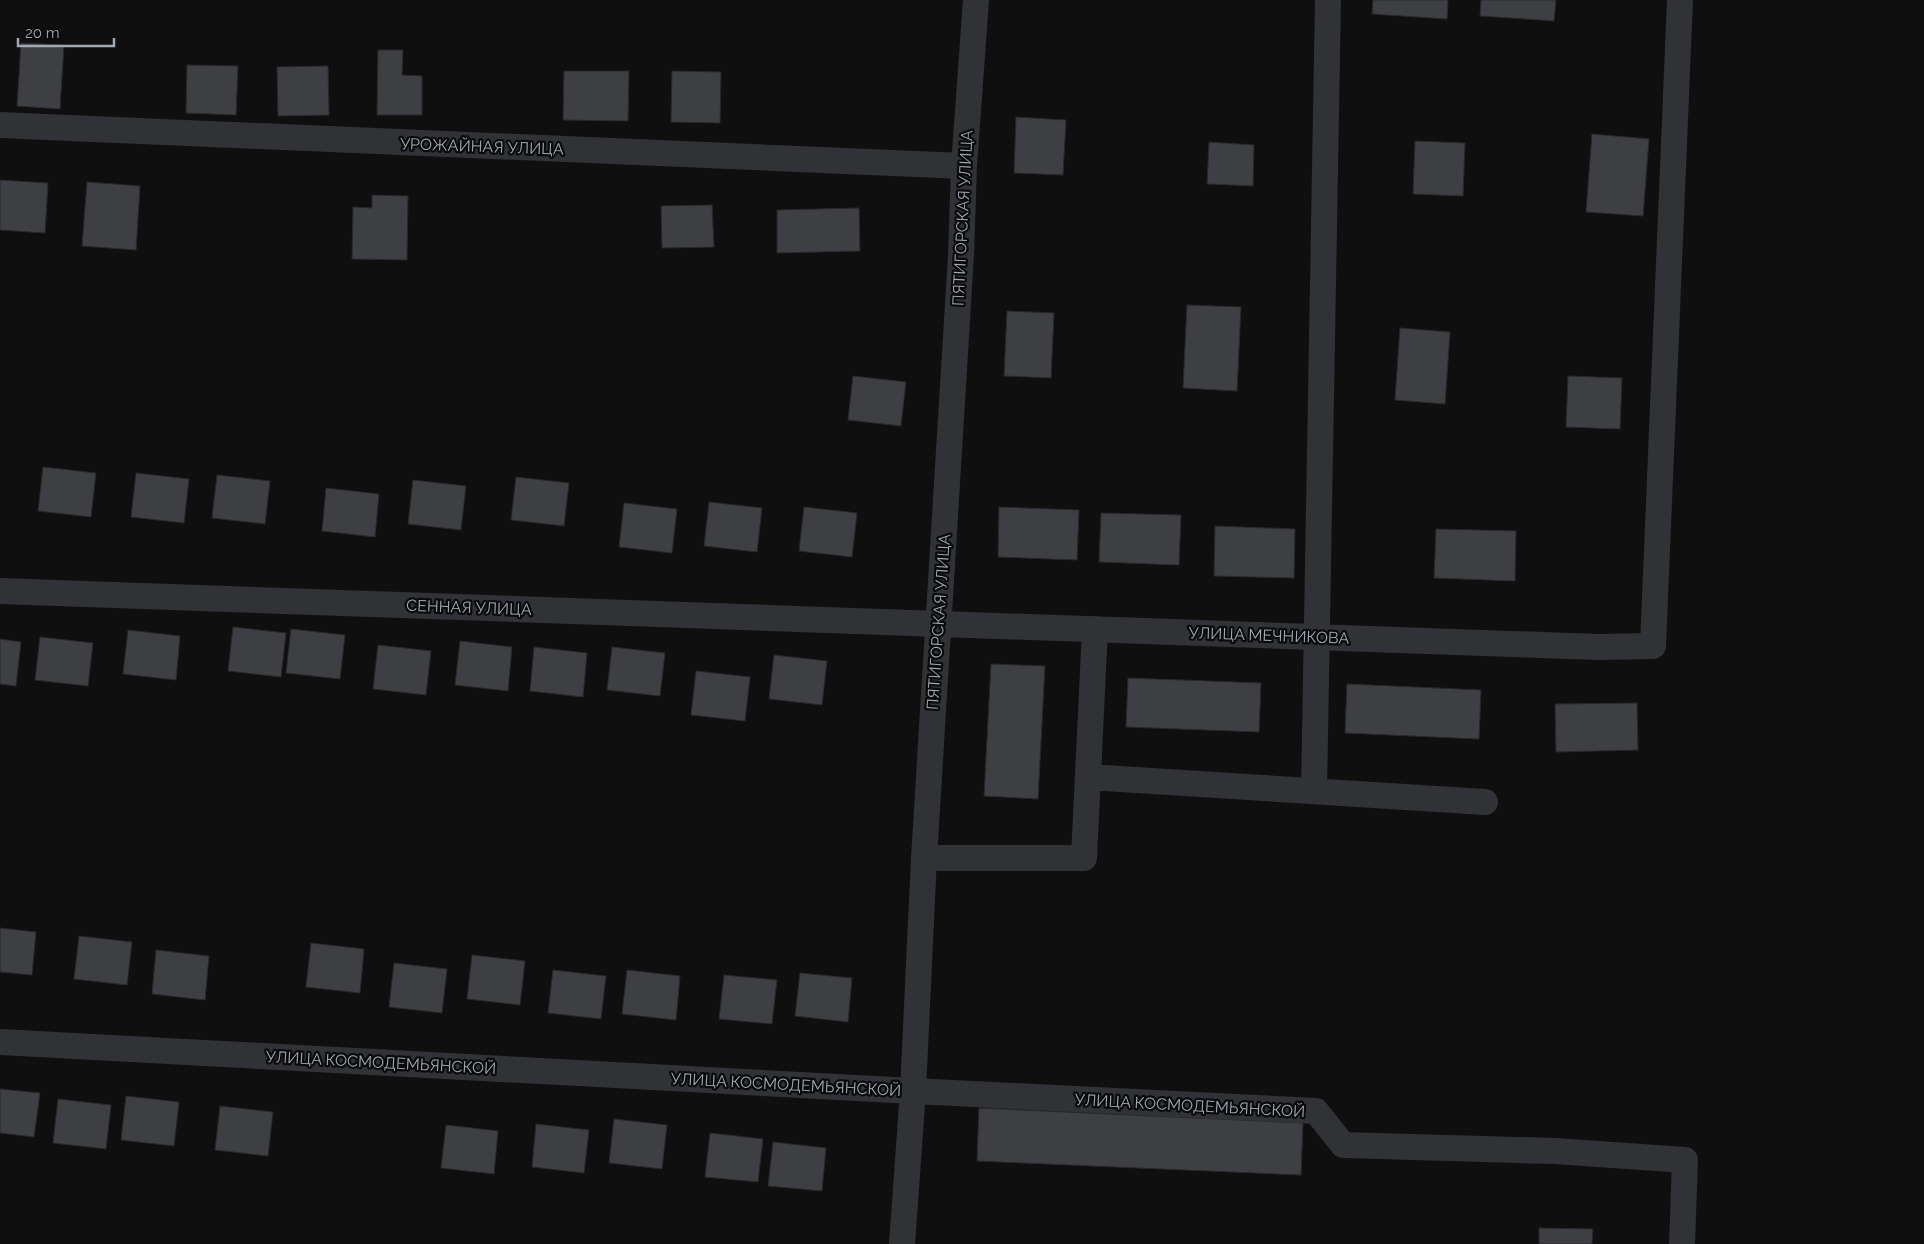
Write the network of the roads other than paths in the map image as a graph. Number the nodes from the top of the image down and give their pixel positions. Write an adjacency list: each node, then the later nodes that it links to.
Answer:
1 (976, 0): 5 (street, ПЯТИГОРСКАЯ УЛИЦА)
2 (1328, 0): 9 (street)
3 (1680, 0): 9 (street, УЛИЦА МЕЧНИКОВА)
4 (0, 125): 5 (street, УРОЖАЙНАЯ УЛИЦА)
5 (964, 166): 7 (street, ПЯТИГОРСКАЯ УЛИЦА)
6 (0, 591): 7 (street, СЕННАЯ УЛИЦА)
7 (938, 624): 8 (street, УЛИЦА МЕЧНИКОВА); 13 (street, ПЯТИГОРСКАЯ УЛИЦА)
8 (1095, 629): 9 (street, УЛИЦА МЕЧНИКОВА); 10 (street)
9 (1317, 637): 11 (street)
10 (1088, 777): 11 (street); 13 (street)
11 (1314, 791): 12 (street)
12 (1485, 802)
13 (924, 858): 15 (street, ПЯТИГОРСКАЯ УЛИЦА)
14 (0, 1042): 15 (street, УЛИЦА КОСМОДЕМЬЯНСКОЙ)
15 (913, 1091): 16 (street, ПЯТИГОРСКАЯ УЛИЦА); 17 (street, УЛИЦА КОСМОДЕМЬЯНСКОЙ)
16 (902, 1244)
17 (1682, 1244)

